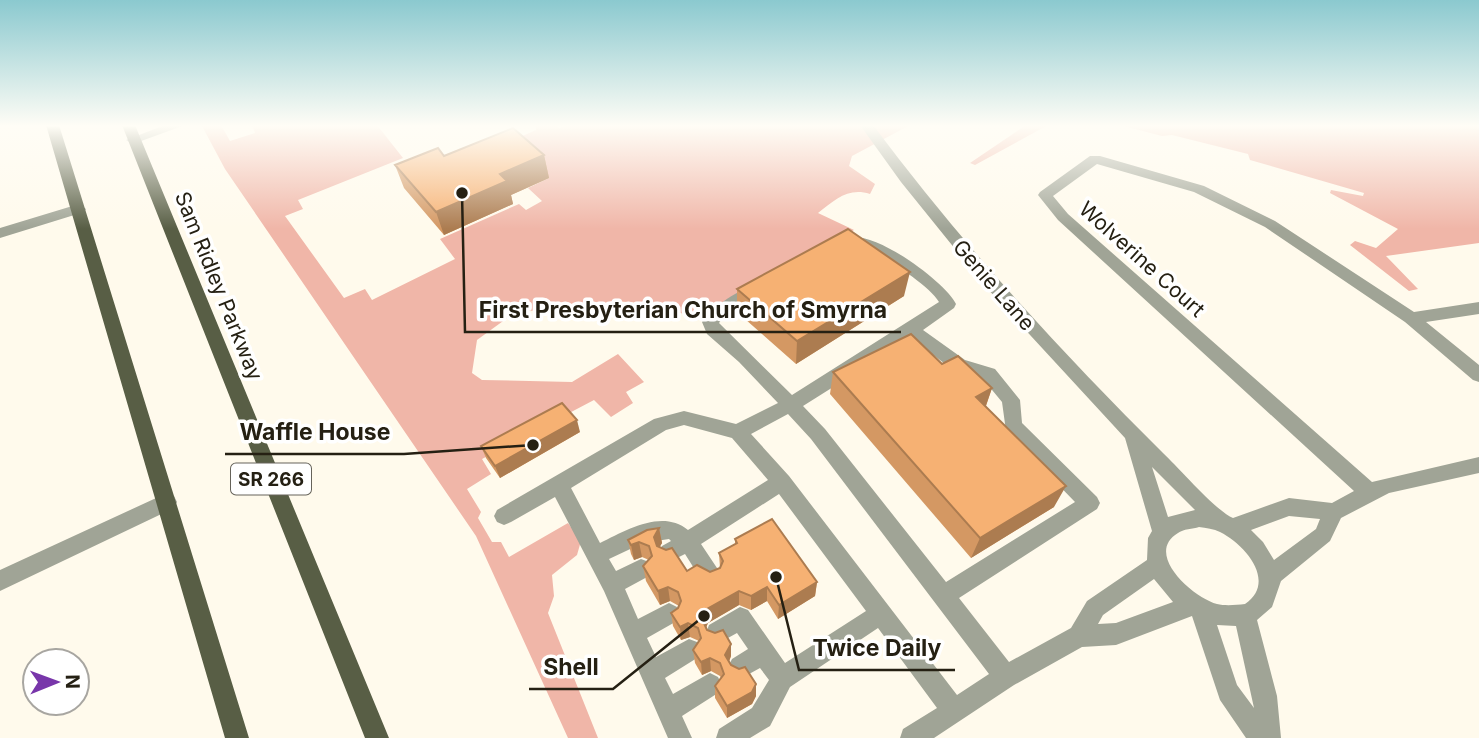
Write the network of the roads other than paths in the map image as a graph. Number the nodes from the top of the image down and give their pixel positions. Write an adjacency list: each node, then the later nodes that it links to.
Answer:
1 (63, 159): 6 (main road)
2 (141, 159): 53 (main road, Sam Ridley Parkway / SR 266)
3 (890, 159): 16 (street, Genie Lane)
4 (1094, 159): 20 (street, Wolverine Court)
5 (1097, 159): 11 (street, Wolverine Court)
6 (79, 209): 7 (street); 21 (main road)
7 (0, 233)
8 (828, 250): 12 (street)
9 (772, 282): 14 (street)
10 (1479, 308): 11 (street)
11 (1411, 318): 13 (street, Wolverine Court)
12 (911, 330): 14 (street); 35 (street)
13 (1479, 375)
14 (792, 404): 15 (street); 35 (street)
15 (738, 432): 18 (street); 19 (street)
16 (1133, 436): 24 (street, Genie Lane); 25 (street, Genie Lane)
17 (1479, 465): 20 (street)
18 (782, 482): 26 (street); 38 (street)
19 (559, 485): 23 (street); 28 (street)
20 (1368, 492): 22 (street)
21 (167, 502): 33 (street); 52 (main road)
22 (1334, 512): 24 (street); 32 (street)
23 (504, 516)
24 (1227, 525): 25 (street); 32 (street)
25 (1162, 530): 29 (street)
26 (688, 542): 27 (street); 28 (street); 31 (street)
27 (669, 553)
28 (596, 555): 34 (street)
29 (1158, 564): 36 (street); 42 (street)
30 (642, 569): 34 (street)
31 (709, 574)
32 (1271, 576): 39 (street)
33 (0, 581)
34 (612, 585): 41 (street)
35 (943, 596): 47 (street)
36 (1196, 608): 39 (street); 42 (street); 57 (street)
37 (669, 614): 41 (street)
38 (881, 614): 48 (street); 50 (street)
39 (1245, 615): 58 (street)
40 (717, 633): 44 (street)
41 (633, 634): 46 (street)
42 (1079, 636): 47 (street)
43 (689, 650): 46 (street)
44 (763, 653): 45 (street); 48 (street)
45 (740, 667)
46 (650, 673): 51 (street)
47 (1006, 677): 50 (street)
48 (782, 679): 55 (street)
49 (710, 685): 51 (street)
50 (954, 710): 56 (street)
51 (668, 711): 54 (street)
52 (237, 738)
53 (377, 738)
54 (680, 738)
55 (728, 738)
56 (912, 738)
57 (1261, 738)
58 (1269, 738)

